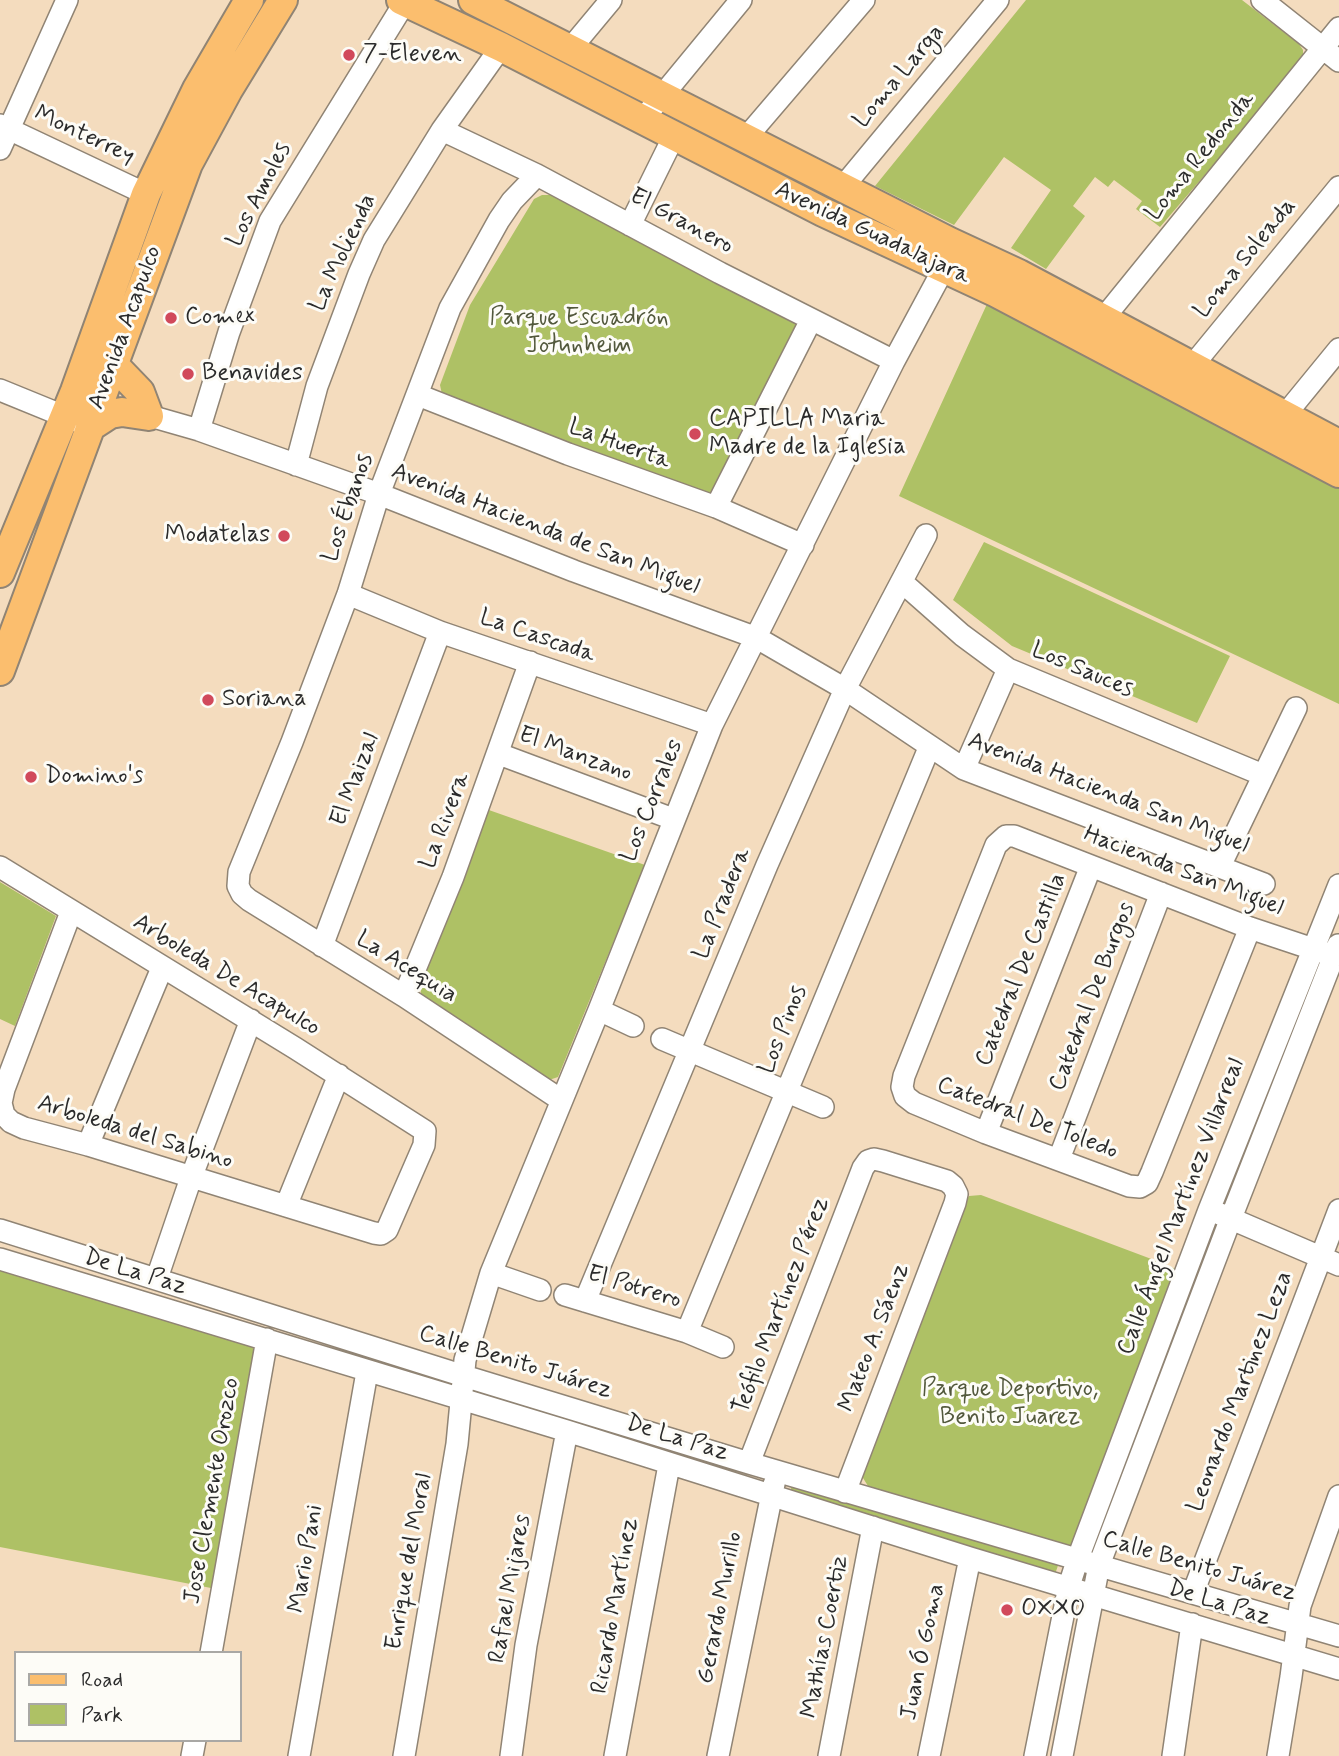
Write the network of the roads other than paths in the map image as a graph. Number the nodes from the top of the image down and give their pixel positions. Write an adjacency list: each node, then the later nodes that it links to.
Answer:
1 (67, 0): 18 (street)
2 (249, 0): 24 (main road, Avenida Acapulco)
3 (283, 0): 31 (main road, Avenida Acapulco)
4 (611, 0): 13 (street)
5 (741, 0): 15 (street)
6 (864, 0): 20 (street)
7 (998, 0): 23 (street, Loma Larga)
8 (1262, 0): 14 (street)
9 (403, 1): 12 (main road, Avenida Guadalajara); 38 (street, Los Amoles)
10 (478, 1): 13 (main road, Avenida Guadalajara)
11 (1339, 28): 14 (street, Loma Redonda)
12 (501, 47): 16 (main road, Avenida Guadalajara); 17 (street, La Molienda)
13 (571, 48): 15 (main road, Avenida Guadalajara)
14 (1331, 55): 27 (street, Loma Redonda)
15 (662, 96): 16 (street); 20 (main road, Avenida Guadalajara)
16 (643, 119): 19 (main road, Avenida Guadalajara)
17 (442, 130): 21 (street, El Granero); 40 (street, La Molienda)
18 (3, 135): 24 (street, Monterrey)
19 (674, 136): 25 (street); 26 (main road, Avenida Guadalajara)
20 (745, 139): 23 (main road, Avenida Guadalajara)
21 (537, 176): 25 (street, El Granero); 34 (street, Los Ébanos)
22 (1339, 187): 32 (street, Loma Soleada)
23 (842, 188): 27 (main road, Avenida Guadalajara)
24 (146, 194): 35 (main road, Avenida Acapulco)
25 (631, 225): 28 (street, El Granero)
26 (944, 268): 30 (street, Los Corrales); 41 (main road, Avenida Guadalajara)
27 (1103, 318): 32 (main road, Avenida Guadalajara)
28 (811, 320): 30 (street, El Granero); 43 (street)
29 (1339, 349): 36 (street)
30 (894, 361): 45 (street, Los Corrales)
31 (114, 365): 35 (main road, Avenida Acapulco); 37 (main road)
32 (1194, 365): 36 (main road, Avenida Guadalajara)
33 (0, 390): 35 (street)
34 (418, 395): 42 (street, Los Ébanos); 43 (street, La Huerta)
35 (82, 408): 37 (main road); 46 (main road, Avenida Acapulco); 51 (main road, Avenida Acapulco)
36 (1285, 415): 39 (main road, Avenida Guadalajara)
37 (149, 416): 38 (street, Avenida Hacienda de San Miguel)
38 (199, 430): 40 (street, Avenida Hacienda de San Miguel)
39 (1339, 444)
40 (296, 464): 42 (street, Avenida Hacienda de San Miguel)
41 (1339, 473)
42 (379, 494): 48 (street, Los Ébanos); 50 (street, Avenida Hacienda de San Miguel)
43 (716, 508): 45 (street, La Huerta)
44 (926, 535): 47 (street, La Pradera)
45 (803, 545): 50 (street, Los Corrales)
46 (1, 575)
47 (902, 582): 53 (street, Los Sauces); 54 (street, La Pradera)
48 (348, 594): 49 (street, La Cascada); 66 (street, Los Ébanos)
49 (440, 632): 52 (street, La Cascada); 73 (street, El Maizal)
50 (757, 638): 54 (street, Avenida Hacienda San Miguel); 56 (street, Los Corrales)
51 (2, 661)
52 (530, 662): 56 (street, La Cascada); 58 (street, La Rivera)
53 (1008, 668): 59 (street); 60 (street, Los Sauces)
54 (845, 689): 57 (street, Avenida Hacienda San Miguel); 82 (street, La Pradera)
55 (1296, 708): 60 (street)
56 (712, 725): 61 (street, Los Corrales)
57 (929, 748): 59 (street, Avenida Hacienda San Miguel); 84 (street, Los Pinos)
58 (499, 754): 61 (street, El Manzano); 77 (street, La Rivera)
59 (964, 769): 64 (street, Avenida Hacienda San Miguel)
60 (1263, 775): 64 (street)
61 (673, 819): 78 (street, Los Corrales)
62 (1014, 836): 63 (street, Hacienda San Miguel); 87 (street, Catedral De Toledo)
63 (1091, 866): 69 (street, Hacienda San Miguel); 87 (street, Catedral De Castilla)
64 (1220, 866): 67 (street, Avenida Hacienda San Miguel)
65 (0, 867): 70 (street, Arboleda De Acapulco)
66 (239, 872): 73 (street, La Acequia)
67 (1265, 884)
68 (1339, 885): 71 (street, Calle Ángel Martínez Villarreal)
69 (1161, 892): 72 (street, Hacienda San Miguel); 89 (street, Catedral De Burgos)
70 (71, 912): 76 (street, Arboleda De Acapulco); 88 (street, Arboleda del Sabino)
71 (1333, 916): 74 (street, Calle Ángel Martínez Villarreal)
72 (1250, 928): 74 (street, Hacienda San Miguel); 89 (street, Catedral De Toledo)
73 (322, 946): 77 (street, La Acequia)
74 (1312, 948): 75 (street, Hacienda San Miguel); 93 (street, Calle Ángel Martínez Villarreal)
75 (1336, 949): 95 (street)
76 (162, 968): 79 (street, Arboleda De Acapulco); 88 (street)
77 (404, 996): 85 (street, La Acequia)
78 (599, 1010): 80 (street); 85 (street, Los Corrales)
79 (251, 1020): 83 (street, Arboleda De Acapulco); 90 (street)
80 (633, 1026)
81 (662, 1039): 82 (street)
82 (691, 1050): 84 (street); 103 (street, La Pradera)
83 (339, 1075): 92 (street); 97 (street, Arboleda De Acapulco)
84 (787, 1091): 86 (street); 104 (street, Los Pinos)
85 (561, 1100): 100 (street, Los Corrales)
86 (823, 1107)
87 (986, 1133): 89 (street, Catedral De Toledo)
88 (88, 1145): 90 (street, Arboleda del Sabino)
89 (1059, 1159)
90 (191, 1178): 92 (street, Arboleda del Sabino); 101 (street)
91 (956, 1203): 111 (street, Teófilo Martínez Pérez); 114 (street, Mateo A. Sáenz)
92 (286, 1206): 97 (street, Arboleda del Sabino)
93 (1209, 1210): 95 (street); 119 (street, Calle Ángel Martínez Villarreal)
94 (1339, 1210): 99 (street, Leonardo Martinez Leza)
95 (1231, 1218): 99 (street); 120 (street)
96 (0, 1230): 101 (street, Calle Benito Juárez)
97 (381, 1234)
98 (0, 1259): 105 (street, De La Paz)
99 (1330, 1261): 122 (street, Leonardo Martinez Leza)
100 (491, 1273): 102 (street); 108 (street, Los Corrales)
101 (157, 1278): 108 (street, Calle Benito Juárez)
102 (540, 1290)
103 (575, 1298): 104 (street, El Potrero)
104 (687, 1332): 106 (street, El Potrero)
105 (267, 1339): 107 (street, De La Paz); 127 (street, Jose Clemente Orozco)
106 (723, 1347)
107 (367, 1372): 109 (street, De La Paz); 130 (street, Mario Pani)
108 (464, 1377): 109 (street, Enrique del Moral); 111 (street, Calle Benito Juárez)
109 (463, 1400): 110 (street, De La Paz); 131 (street, Enrique del Moral)
110 (567, 1431): 112 (street, De La Paz); 132 (street, Rafael Mijares)
111 (749, 1463): 113 (street, Calle Benito Juárez)
112 (669, 1465): 115 (street, De La Paz); 133 (street, Ricardo Martínez)
113 (777, 1471): 114 (street, Calle Benito Juárez); 115 (street, Gerardo Murillo)
114 (845, 1492): 119 (street, Calle Benito Juárez)
115 (770, 1495): 117 (street, De La Paz); 134 (street, Gerardo Murillo)
116 (1339, 1496): 124 (street)
117 (873, 1527): 118 (street, De La Paz); 135 (street, Mathías Coertiz)
118 (970, 1558): 121 (street, De La Paz); 136 (street, Juan Ó Goma)
119 (1078, 1558): 120 (street, Calle Benito Juárez); 121 (street, Calle Ángel Martínez Villarreal)
120 (1099, 1565): 122 (street, Calle Benito Juárez); 123 (street)
121 (1069, 1586): 123 (street, De La Paz); 137 (street, Calle Ángel Martínez Villarreal)
122 (1194, 1593): 124 (street, Calle Benito Juárez)
123 (1093, 1594): 125 (street, De La Paz); 138 (street)
124 (1297, 1623): 126 (street, Calle Benito Juárez); 128 (street)
125 (1192, 1624): 128 (street, De La Paz); 139 (street)
126 (1339, 1636)
127 (211, 1651)
128 (1293, 1654): 129 (street, De La Paz); 140 (street)
129 (1339, 1669)
130 (299, 1756)
131 (404, 1756)
132 (511, 1756)
133 (615, 1756)
134 (718, 1756)
135 (830, 1756)
136 (929, 1756)
137 (1035, 1756)
138 (1062, 1756)
139 (1172, 1756)
140 (1278, 1756)

